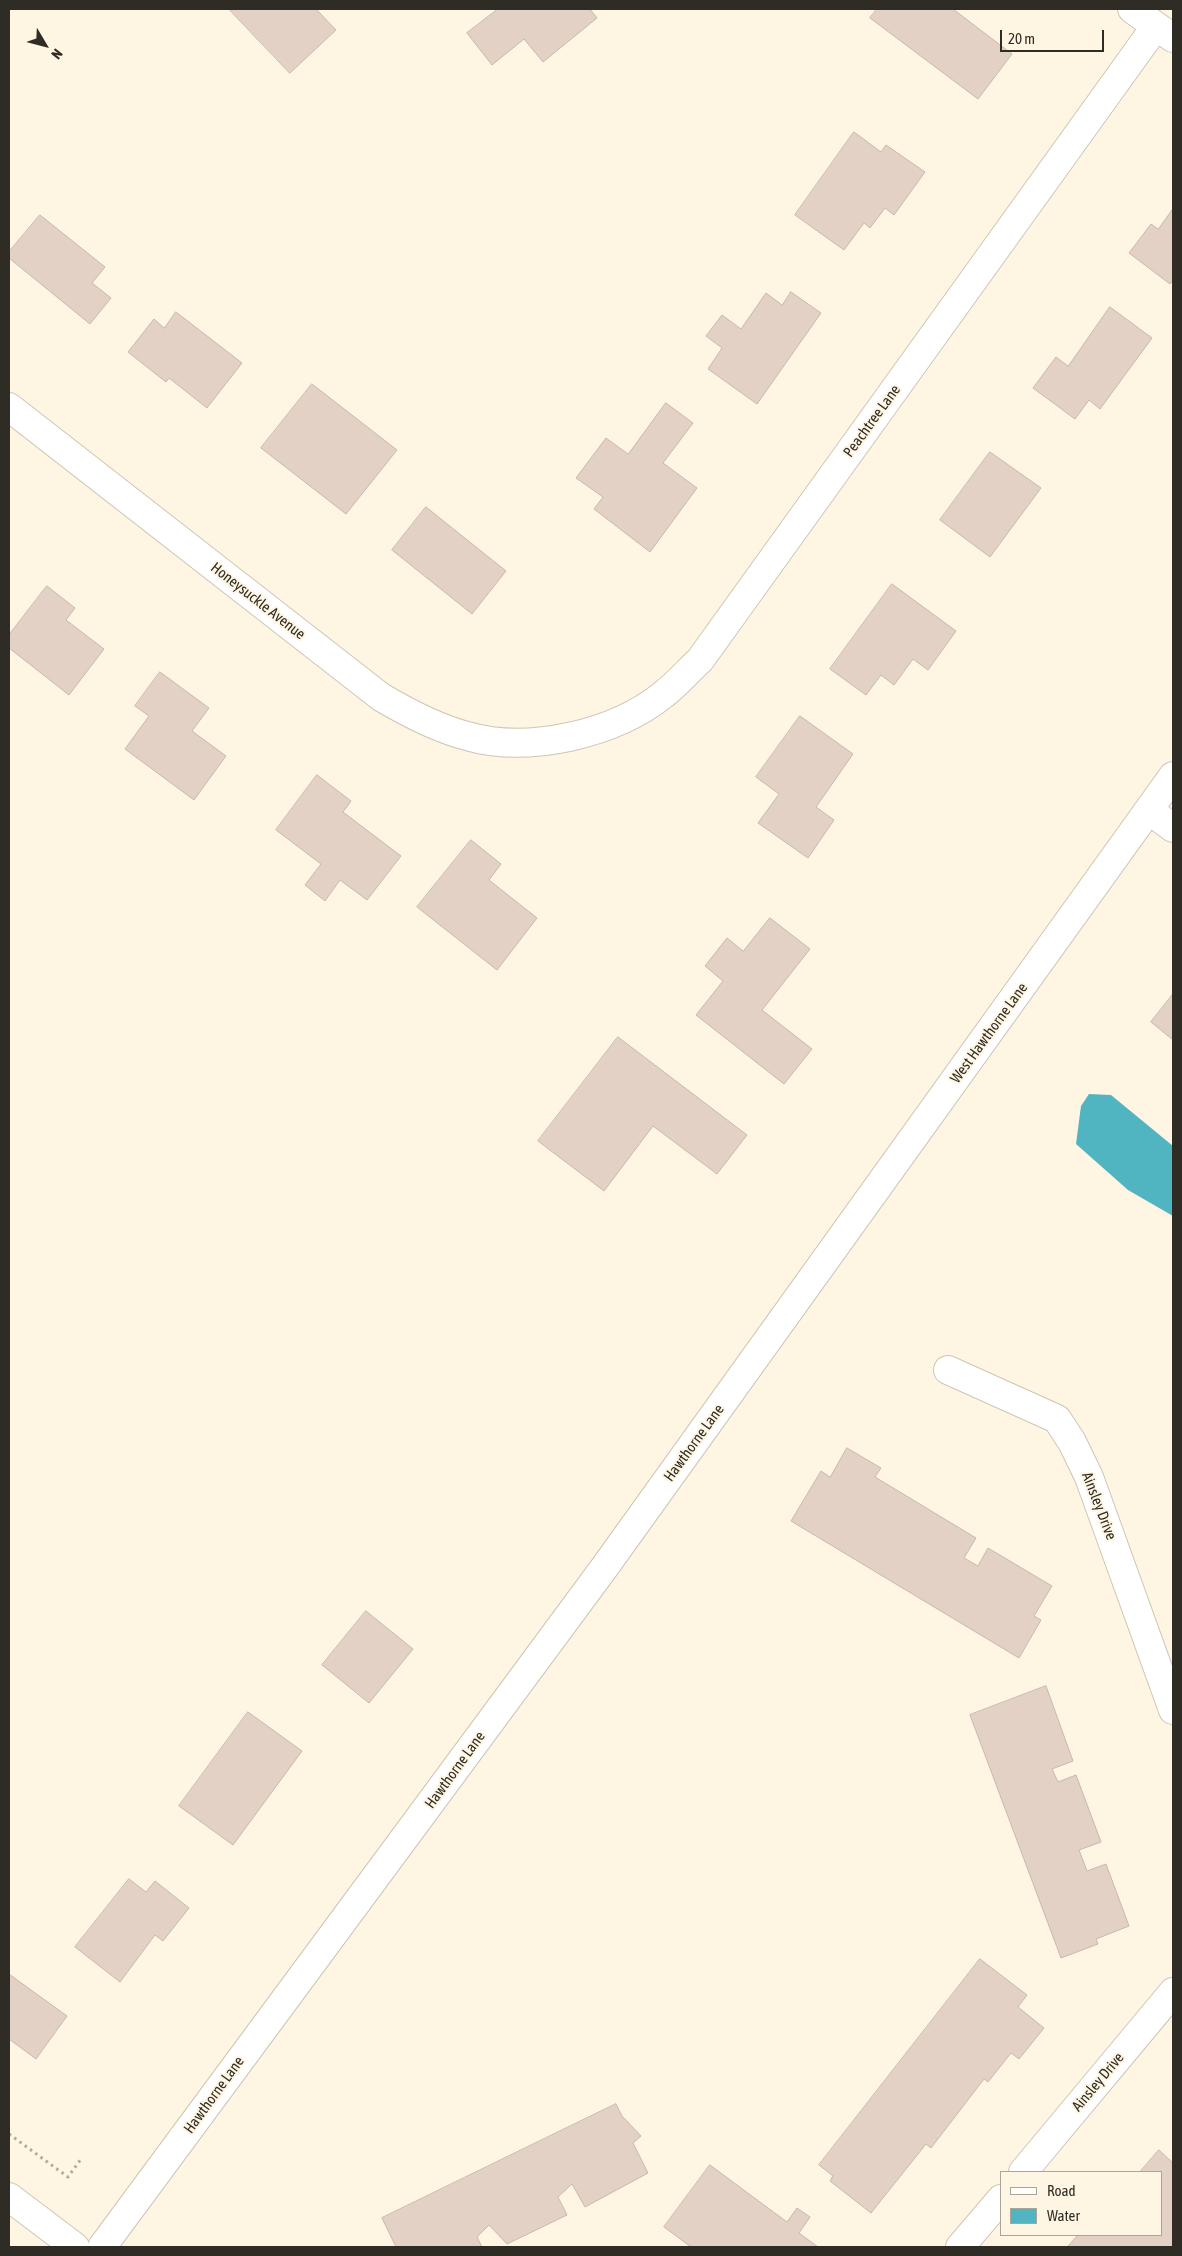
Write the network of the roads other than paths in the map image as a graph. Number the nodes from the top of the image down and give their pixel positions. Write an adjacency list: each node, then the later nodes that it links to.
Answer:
1 (1132, 9): 2 (street)
2 (1165, 32): 4 (street, Peachtree Lane)
3 (9, 407): 4 (street, Honeysuckle Avenue)
4 (531, 743)
5 (1173, 776): 6 (street, West Hawthorne Lane)
6 (1149, 810): 7 (street); 8 (street, West Hawthorne Lane)
7 (1173, 828)
8 (804, 1290): 16 (street, Hawthorne Lane)
9 (948, 1370): 10 (street, Ainsley Drive)
10 (1173, 1710)
11 (1173, 1992): 12 (street, Ainsley Drive)
12 (1024, 2171)
13 (9, 2197): 15 (street)
14 (1000, 2199): 17 (street)
15 (75, 2247)
16 (102, 2247)
17 (960, 2247)

